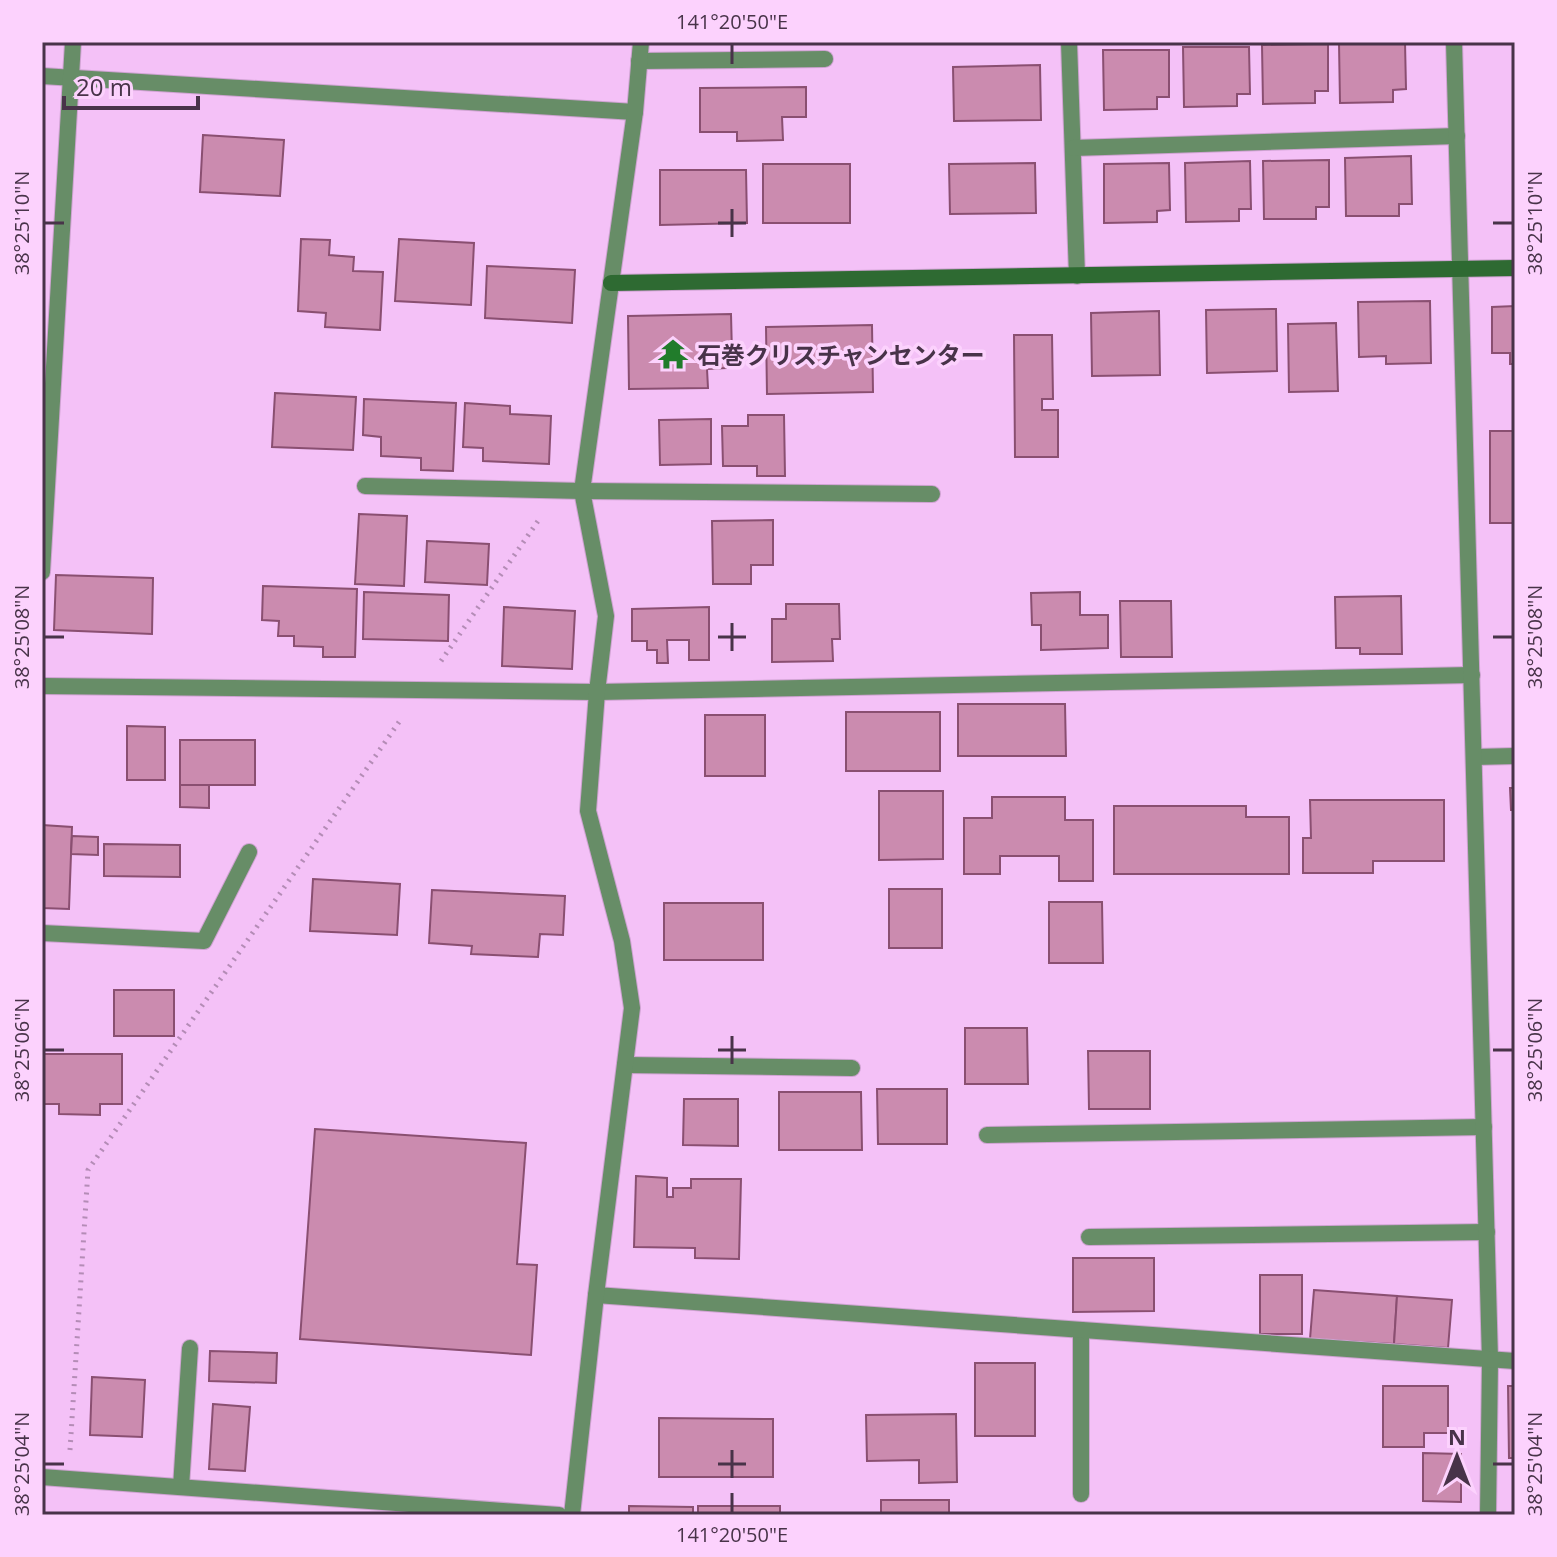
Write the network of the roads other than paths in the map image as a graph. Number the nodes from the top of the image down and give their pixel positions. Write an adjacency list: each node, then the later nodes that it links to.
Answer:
1 (73, 42): 8 (street)
2 (641, 42): 6 (street)
3 (1069, 42): 11 (street)
4 (1454, 42): 10 (street)
5 (825, 59): 6 (street)
6 (639, 61): 9 (street)
7 (42, 76): 8 (street)
8 (72, 78): 9 (street); 16 (street)
9 (635, 112): 15 (street)
10 (1457, 136): 11 (street); 13 (street)
11 (1073, 148): 14 (street)
12 (1515, 268): 13 (street)
13 (1461, 270): 14 (street); 22 (street)
14 (1077, 276): 15 (street)
15 (611, 283): 18 (street)
16 (46, 456): 20 (street)
17 (365, 486): 18 (street)
18 (582, 491): 19 (street); 24 (street)
19 (932, 494)
20 (42, 559): 21 (street)
21 (42, 572)
22 (1472, 675): 24 (street); 26 (street)
23 (42, 686): 24 (street)
24 (597, 692): 29 (street)
25 (1515, 756): 26 (street)
26 (1474, 757): 31 (street)
27 (249, 852): 28 (street)
28 (42, 933)
29 (625, 1065): 30 (street); 35 (street)
30 (852, 1068)
31 (1484, 1127): 32 (street); 33 (street)
32 (987, 1135)
33 (1487, 1232): 34 (street); 38 (street)
34 (1089, 1237)
35 (596, 1295): 36 (street); 44 (street)
36 (1081, 1330): 38 (street); 42 (street)
37 (190, 1348): 41 (street)
38 (1490, 1360): 39 (street); 45 (street)
39 (1515, 1361)
40 (42, 1477): 41 (street)
41 (181, 1487): 43 (street)
42 (1081, 1494)
43 (559, 1515)
44 (572, 1515)
45 (1488, 1515)

